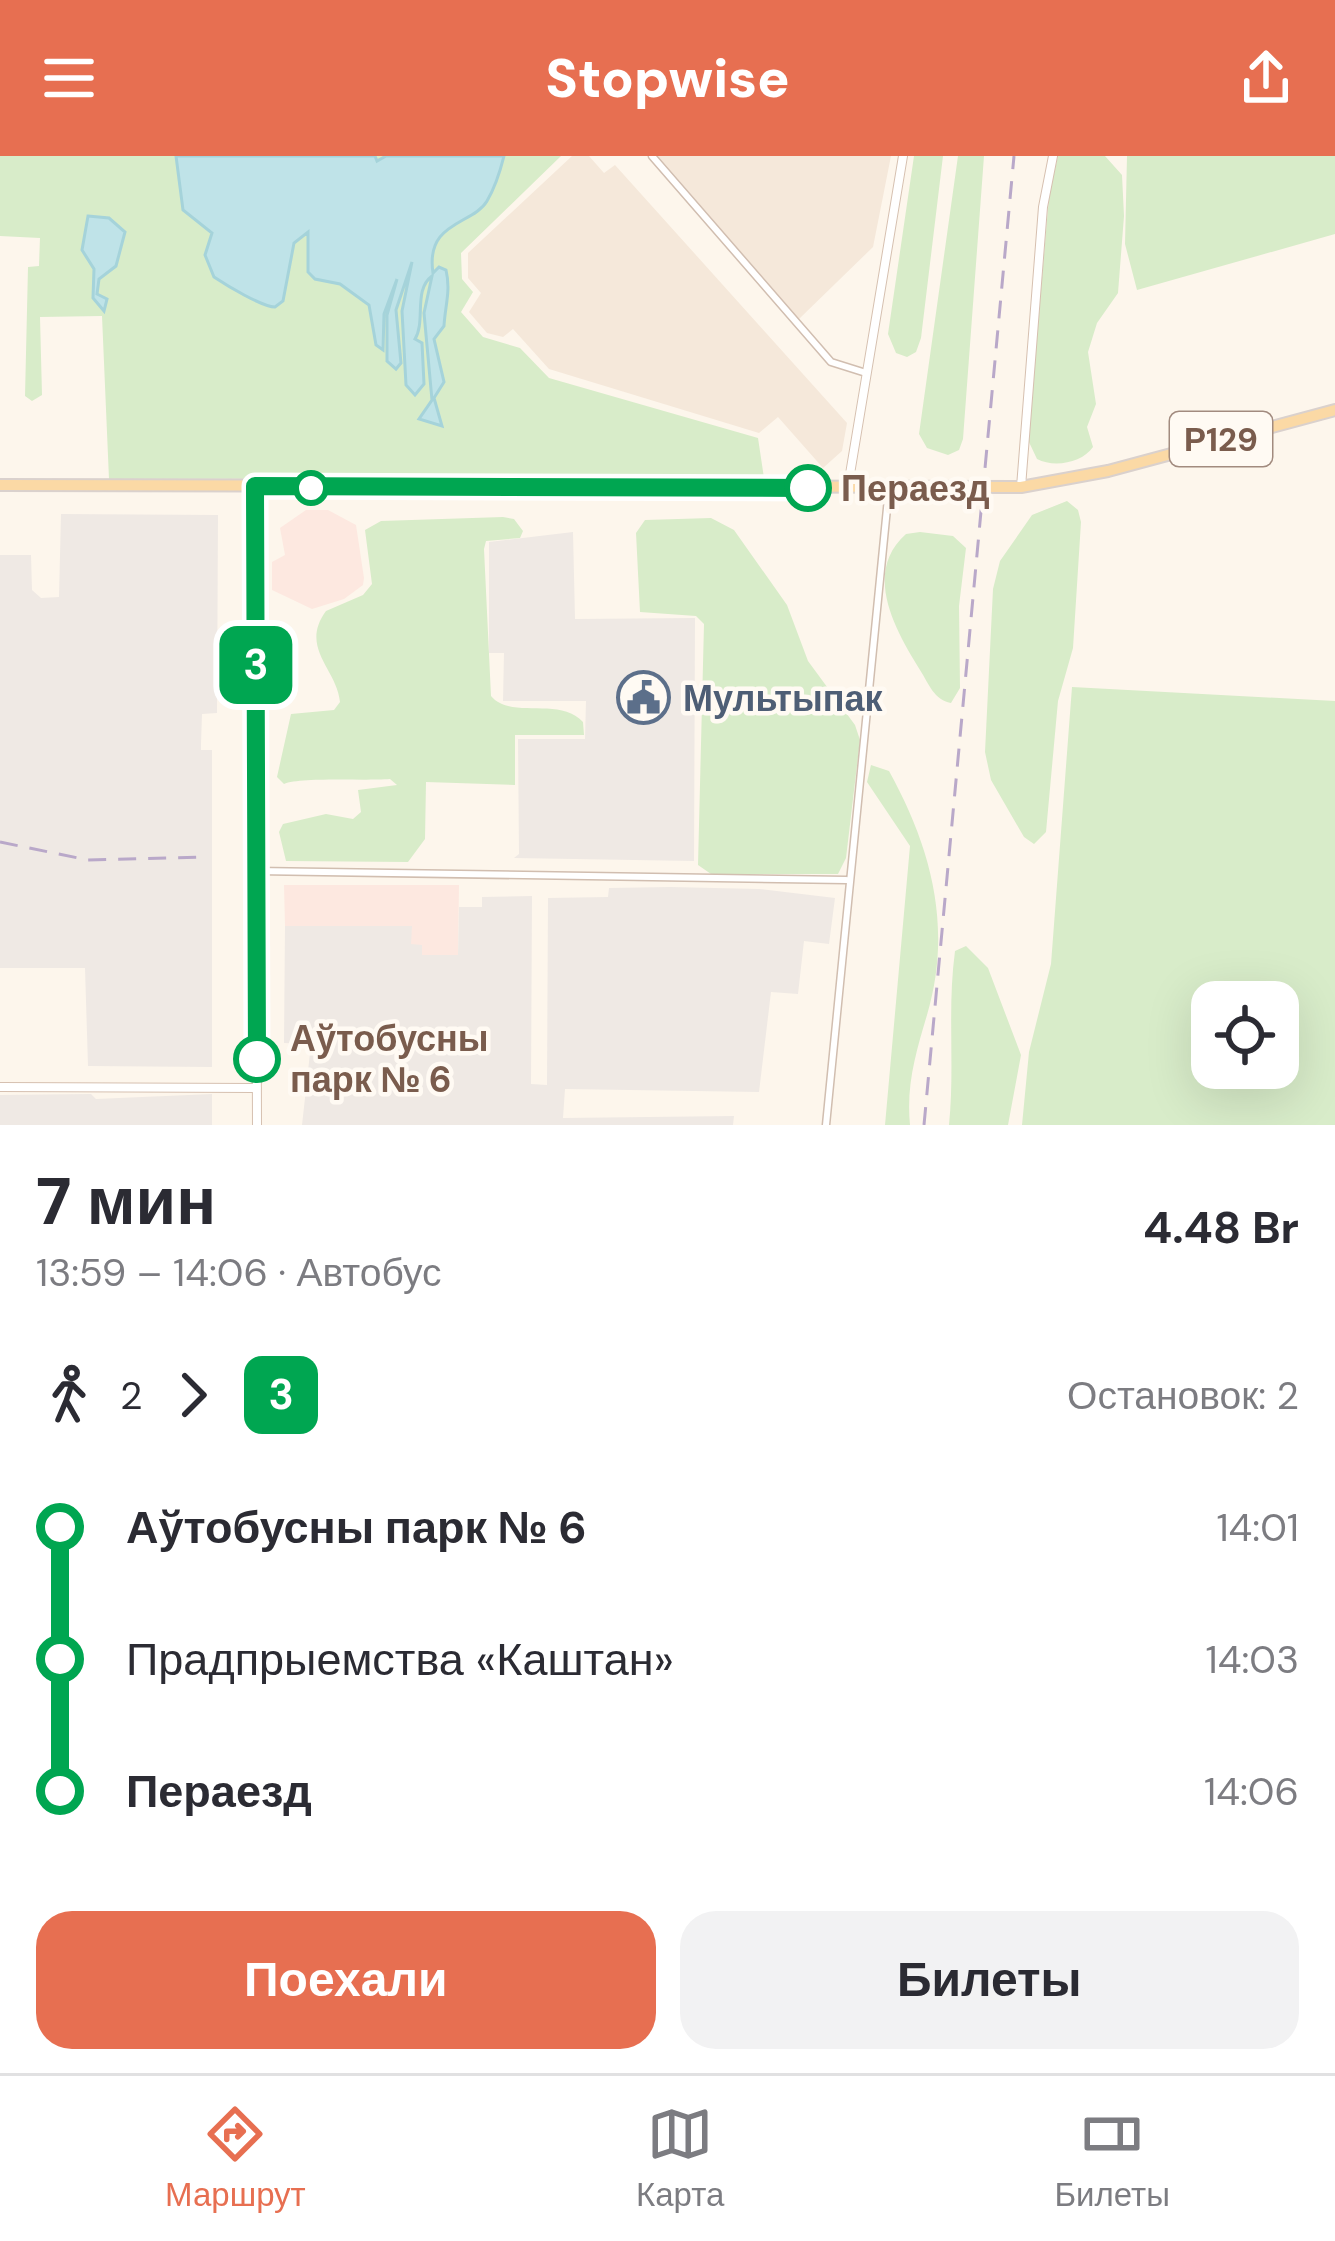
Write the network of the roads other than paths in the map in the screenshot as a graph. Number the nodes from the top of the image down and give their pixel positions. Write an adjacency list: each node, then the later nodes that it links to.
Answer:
1 (652, 156): 4 (street)
2 (903, 156): 4 (main road)
3 (1052, 156): 8 (main road)
4 (866, 373): 10 (main road)
5 (1335, 410): 8 (main road, Р129)
6 (0, 485): 7 (main road, Р129)
7 (255, 486): 10 (main road, Р129); 11 (main road)
8 (1022, 487): 9 (main road, Р129)
9 (889, 488): 10 (main road, Р129); 12 (street)
10 (847, 489)
11 (256, 871): 12 (street); 14 (main road)
12 (848, 880): 16 (street)
13 (0, 1087): 14 (main road)
14 (257, 1088): 15 (main road)
15 (257, 1125)
16 (826, 1125)

